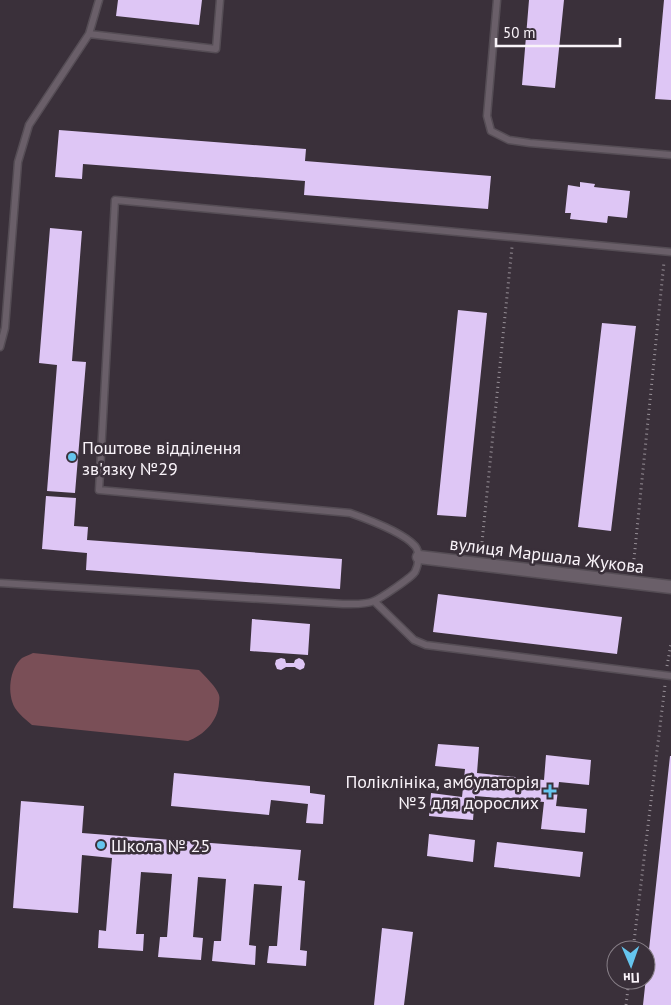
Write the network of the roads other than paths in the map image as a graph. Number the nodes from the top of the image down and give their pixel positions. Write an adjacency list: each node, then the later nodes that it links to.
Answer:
1 (98, 0): 4 (lane)
2 (220, 0): 4 (lane)
3 (497, 0): 5 (lane)
4 (90, 34): 7 (lane)
5 (671, 156)
6 (668, 251): 8 (lane)
7 (0, 347)
8 (419, 557): 10 (street, вулиця Маршала Жукова); 11 (lane)
9 (0, 584): 11 (lane)
10 (671, 587)
11 (374, 601): 12 (lane)
12 (668, 675)

